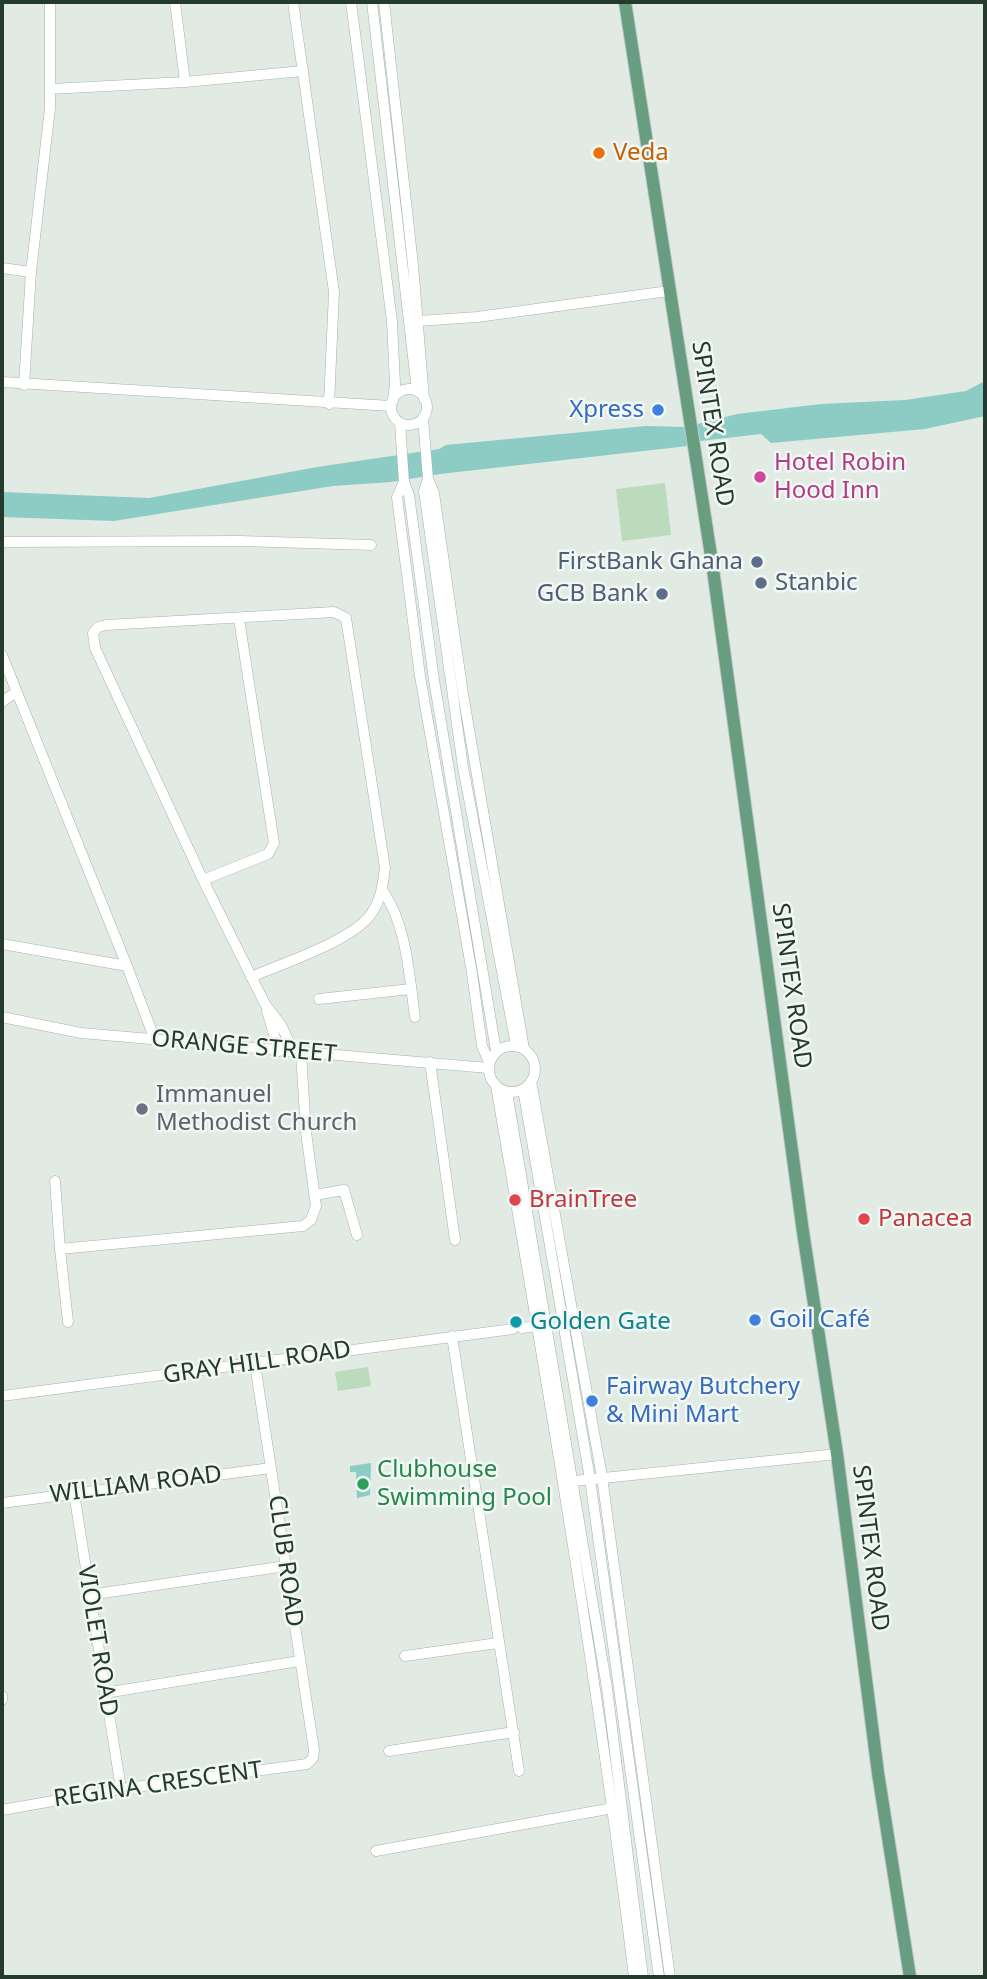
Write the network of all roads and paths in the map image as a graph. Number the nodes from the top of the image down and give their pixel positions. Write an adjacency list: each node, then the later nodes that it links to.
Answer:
1 (50, 2): 10 (street)
2 (175, 2): 9 (street)
3 (293, 2): 8 (street)
4 (351, 2): 19 (street)
5 (372, 2): 17 (street)
6 (384, 2): 14 (street)
7 (625, 2): 13 (main road, SPINTEX ROAD)
8 (303, 71): 9 (street); 18 (street)
9 (185, 82): 10 (street)
10 (50, 89): 12 (street)
11 (2, 268): 12 (street)
12 (32, 272): 16 (street)
13 (669, 291): 14 (street); 59 (main road, SPINTEX ROAD)
14 (418, 321): 17 (street)
15 (2, 382): 16 (street)
16 (24, 385): 18 (street)
17 (421, 395): 19 (street); 20 (street)
18 (329, 404): 19 (street)
19 (392, 404): 21 (street)
20 (423, 418): 21 (street); 40 (street)
21 (400, 423): 22 (street)
22 (404, 482): 42 (street); 45 (street)
23 (2, 542): 24 (street)
24 (371, 545)
25 (239, 619): 29 (street); 29 (street); 30 (street)
26 (2, 655): 27 (street)
27 (16, 692): 28 (street); 32 (street)
28 (2, 702)
29 (203, 880): 33 (street)
30 (383, 891): 33 (street); 34 (street)
31 (2, 944): 32 (street)
32 (127, 966): 39 (street)
33 (251, 977): 36 (street)
34 (411, 989): 35 (street); 38 (street)
35 (319, 999)
36 (265, 1004): 41 (street); 43 (street)
37 (2, 1017): 39 (street, ORANGE STREET)
38 (415, 1017)
39 (155, 1040): 41 (street, ORANGE STREET)
40 (520, 1047): 42 (street); 46 (street)
41 (279, 1051): 43 (street, ORANGE STREET)
42 (495, 1051): 45 (street)
43 (298, 1053): 44 (street, ORANGE STREET); 50 (street)
44 (430, 1062): 45 (street, ORANGE STREET); 52 (street)
45 (489, 1065): 47 (street)
46 (527, 1085): 48 (street); 61 (street); 62 (street)
47 (496, 1086): 48 (street); 55 (street)
48 (507, 1092): 63 (street)
49 (55, 1181): 53 (street)
50 (314, 1195): 51 (street); 53 (street)
51 (357, 1235)
52 (455, 1240)
53 (61, 1249): 54 (street)
54 (68, 1322)
55 (537, 1326): 56 (street, GRAY HILL ROAD); 77 (street)
56 (452, 1336): 57 (street, GRAY HILL ROAD); 68 (street)
57 (256, 1364): 58 (street, GRAY HILL ROAD); 60 (street, CLUB ROAD)
58 (2, 1396)
59 (837, 1454): 61 (street); 84 (main road, SPINTEX ROAD)
60 (271, 1468): 64 (street, WILLIAM ROAD); 66 (street, CLUB ROAD)
61 (602, 1478): 62 (street); 83 (street)
62 (590, 1479): 63 (street); 82 (street)
63 (574, 1481): 81 (street)
64 (74, 1493): 65 (street, WILLIAM ROAD); 67 (street, VIOLET ROAD)
65 (2, 1503)
66 (286, 1566): 67 (street); 70 (street, CLUB ROAD)
67 (89, 1595): 71 (street, VIOLET ROAD)
68 (498, 1643): 69 (street); 72 (street)
69 (405, 1656)
70 (299, 1661): 71 (street); 74 (street, CLUB ROAD)
71 (104, 1693): 76 (street, VIOLET ROAD)
72 (514, 1732): 73 (street); 75 (street)
73 (389, 1751)
74 (313, 1758): 76 (street, REGINA CRESCENT)
75 (519, 1770)
76 (121, 1789): 78 (street, REGINA CRESCENT)
77 (613, 1808): 79 (street); 80 (street)
78 (2, 1810)
79 (376, 1851)
80 (634, 1977)
81 (643, 1977)
82 (659, 1977)
83 (670, 1977)
84 (910, 1977)

